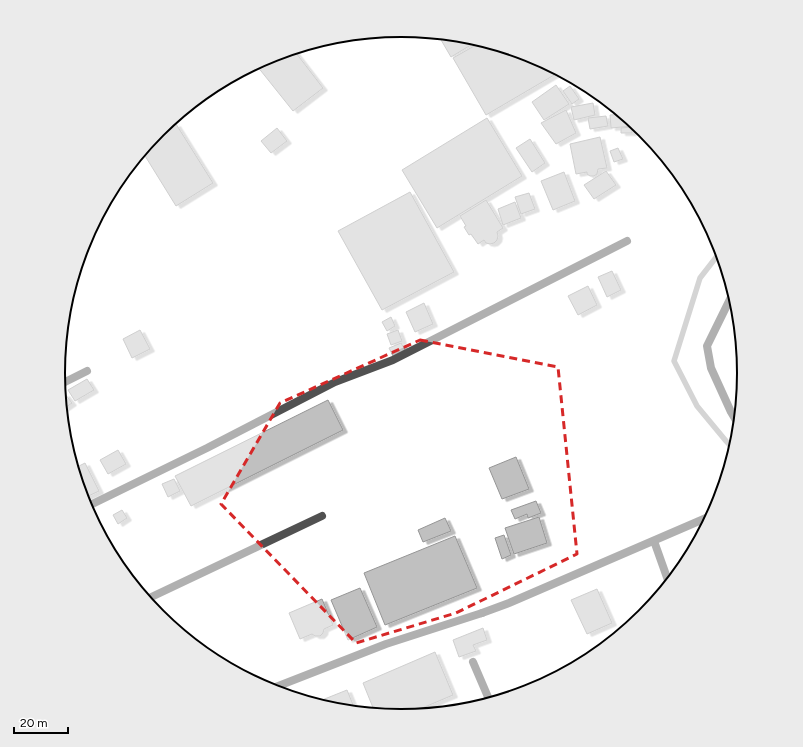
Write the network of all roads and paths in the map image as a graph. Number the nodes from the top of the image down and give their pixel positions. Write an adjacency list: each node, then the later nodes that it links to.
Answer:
1 (627, 241): 6 (street)
2 (730, 299): 5 (street)
3 (87, 371): 4 (street)
4 (65, 382)
5 (735, 418)
6 (92, 504)
7 (322, 516): 11 (street)
8 (704, 519): 9 (street)
9 (654, 541): 10 (street); 13 (street)
10 (667, 579)
11 (151, 597)
12 (473, 662): 14 (street)
13 (278, 686)
14 (489, 699)

